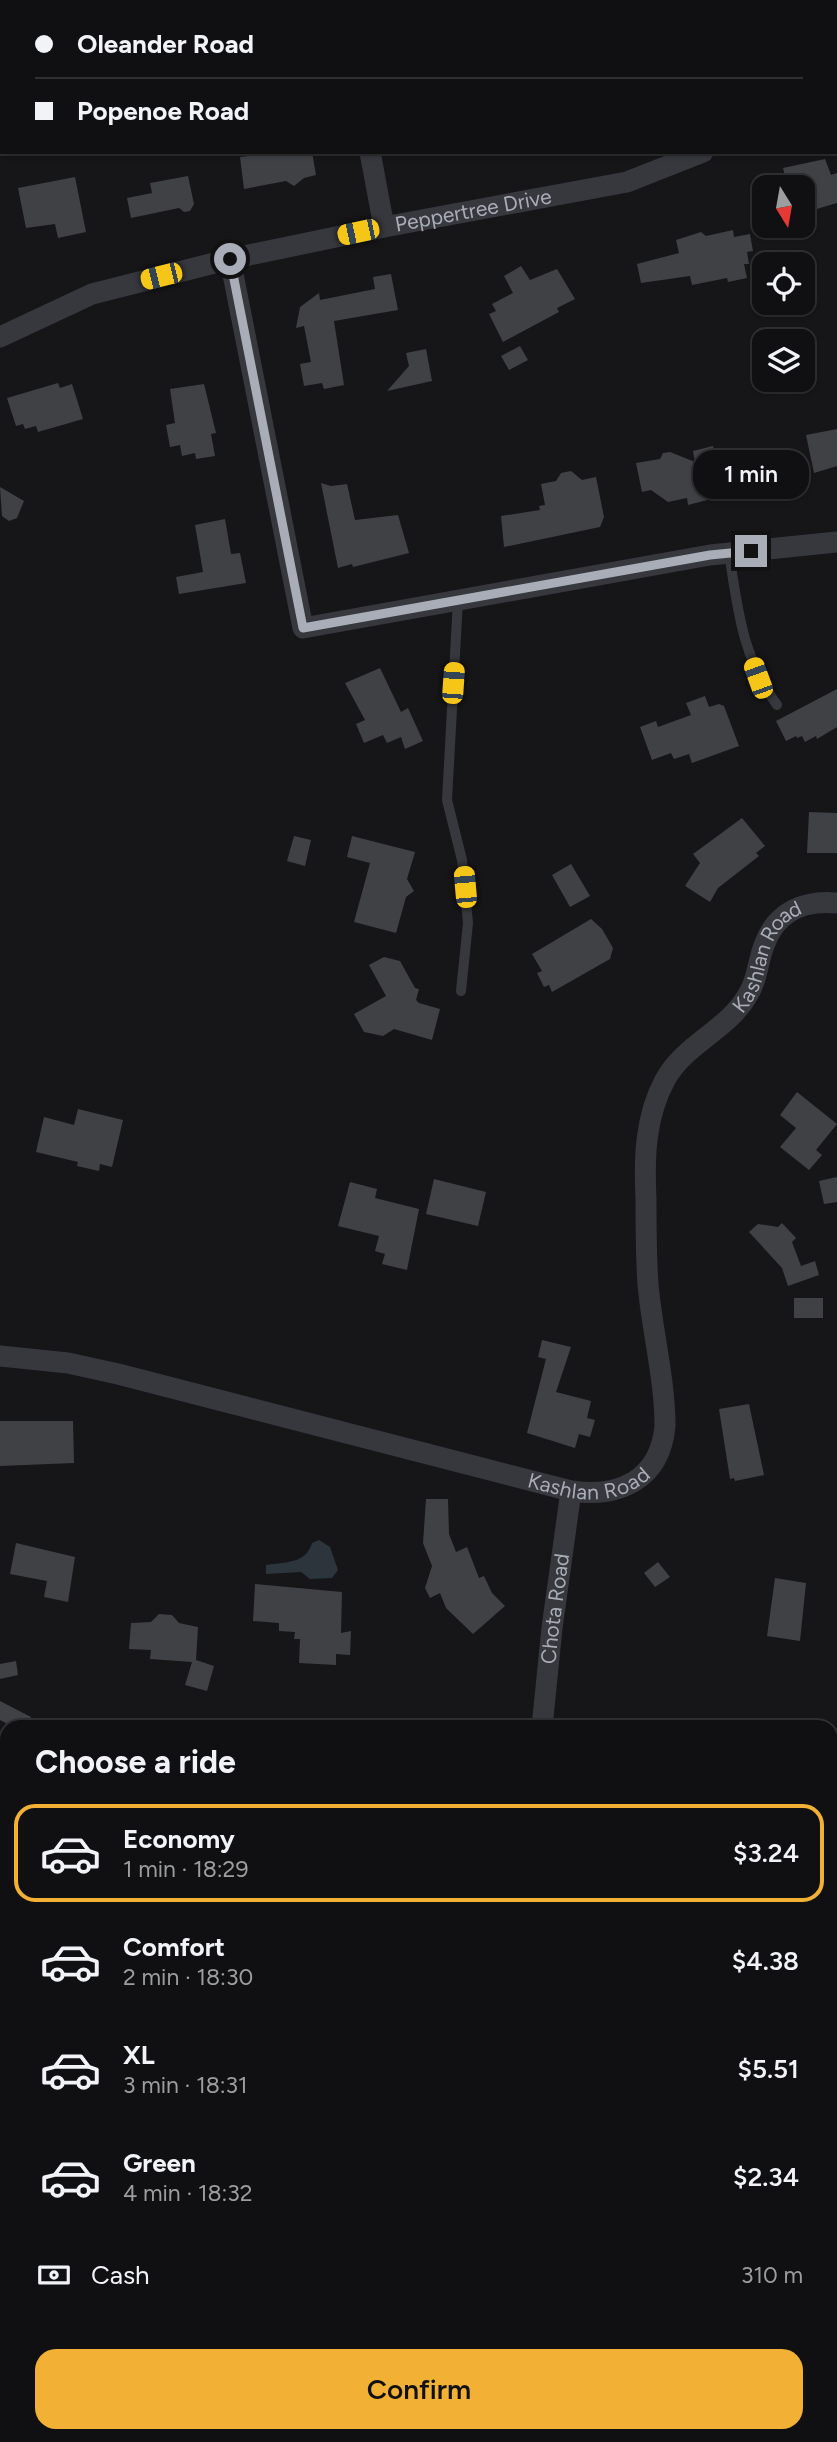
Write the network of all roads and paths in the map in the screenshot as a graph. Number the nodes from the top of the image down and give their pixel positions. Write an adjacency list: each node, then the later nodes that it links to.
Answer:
1 (370, 154): 3 (street)
2 (698, 154): 3 (street, Peppertree Drive)
3 (384, 226): 4 (street, Peppertree Drive)
4 (230, 259): 5 (street, Peppertree Drive); 8 (street)
5 (0, 337)
6 (837, 542): 7 (street)
7 (729, 553): 8 (street); 9 (lane)
8 (458, 600): 11 (lane)
9 (777, 705)
10 (837, 903): 13 (street, Kashlan Road)
11 (461, 991)
12 (0, 1356): 13 (street, Kashlan Road)
13 (571, 1492): 14 (street, Chota Road)
14 (543, 1720)

